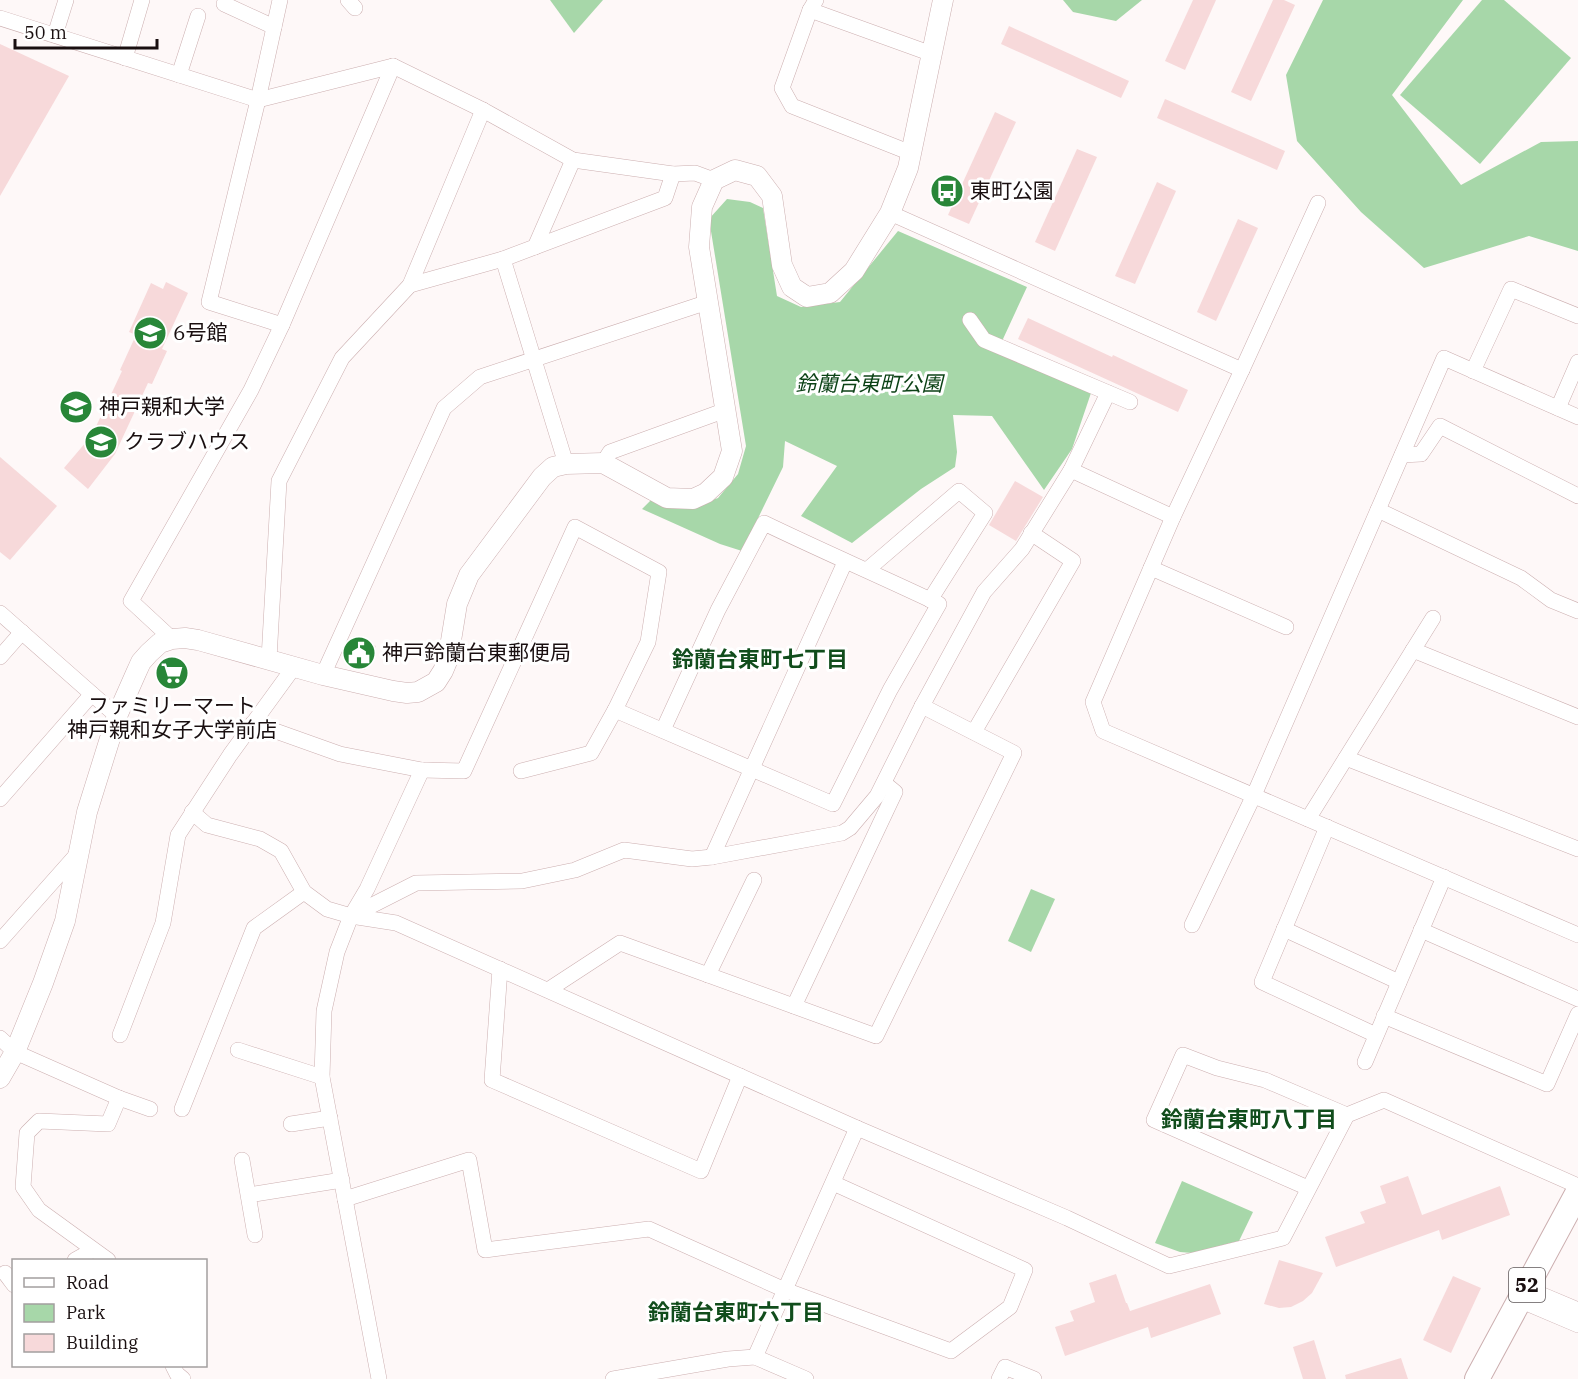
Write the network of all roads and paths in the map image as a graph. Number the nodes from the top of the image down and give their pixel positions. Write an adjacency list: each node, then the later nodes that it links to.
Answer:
1 (66, 0): 10 (street)
2 (142, 0): 12 (street)
3 (280, 0): 9 (street)
4 (943, 0): 11 (street)
5 (224, 4): 9 (street)
6 (813, 5): 11 (street); 17 (street)
7 (198, 16): 14 (street)
8 (0, 18): 10 (street)
9 (274, 27): 15 (street)
10 (55, 35): 12 (street)
11 (932, 54): 17 (street)
12 (125, 58): 14 (street)
13 (393, 66): 15 (street); 16 (street); 29 (street)
14 (179, 75): 15 (street)
15 (258, 100): 29 (street)
16 (483, 110): 18 (street); 25 (street)
17 (911, 153): 22 (street)
18 (573, 160): 19 (street); 23 (street)
19 (673, 174): 20 (street); 23 (street)
20 (714, 180): 22 (street); 26 (street)
21 (1318, 203): 32 (street)
22 (890, 213): 32 (street)
23 (535, 247): 24 (street)
24 (503, 259): 25 (street); 30 (street)
25 (410, 285): 59 (street)
26 (708, 302): 30 (street); 37 (street)
27 (1578, 316): 33 (street)
28 (970, 320): 34 (street)
29 (282, 325): 56 (street)
30 (534, 360): 41 (street); 61 (street)
31 (1578, 362): 36 (street)
32 (1242, 370): 45 (street)
33 (1473, 370): 36 (street); 39 (street)
34 (1108, 393): 35 (street); 42 (street)
35 (1130, 402)
36 (1558, 408): 38 (street)
37 (726, 410): 40 (street); 40 (street)
38 (1578, 417)
39 (1402, 455): 43 (street); 44 (street)
40 (603, 462): 41 (street)
41 (566, 464): 61 (street)
42 (1071, 470): 45 (street); 46 (street)
43 (1578, 496)
44 (1378, 510): 51 (street); 75 (street)
45 (1173, 518): 48 (street)
46 (1031, 533): 63 (street); 69 (street)
47 (845, 562): 49 (street); 68 (street); 72 (street)
48 (1151, 568): 54 (street); 75 (street)
49 (867, 570): 50 (street); 50 (street)
50 (930, 600): 72 (street)
51 (1578, 611)
52 (0, 613): 55 (street)
53 (1433, 618): 57 (street)
54 (1286, 627)
55 (22, 632): 58 (street); 62 (street)
56 (172, 639): 59 (street); 65 (street)
57 (1413, 650): 66 (street); 70 (street)
58 (0, 657)
59 (269, 659): 60 (street)
60 (294, 667): 61 (street); 67 (street)
61 (323, 675)
62 (92, 694): 65 (street); 76 (street)
63 (922, 706): 69 (street); 74 (street)
64 (615, 710): 68 (street); 71 (street); 73 (street)
65 (117, 716): 81 (street)
66 (1578, 717)
67 (253, 723): 71 (street); 77 (street)
68 (663, 730): 72 (street)
69 (974, 732): 97 (street)
70 (1346, 758): 78 (street); 80 (street)
71 (422, 770): 86 (street)
72 (750, 770): 82 (street)
73 (521, 771)
74 (884, 783): 82 (street); 97 (street)
75 (1254, 795): 78 (street); 87 (street)
76 (0, 799)
77 (192, 812): 85 (street); 100 (street)
78 (1308, 819): 79 (street)
79 (1327, 827): 83 (street); 88 (street)
80 (1578, 849)
81 (79, 852): 91 (street); 104 (street)
82 (712, 857): 86 (street)
83 (1444, 878): 89 (street); 90 (street)
84 (754, 880): 93 (street)
85 (304, 891): 86 (street); 111 (street)
86 (351, 916): 92 (street); 107 (street)
87 (1192, 925)
88 (1284, 929): 94 (street); 101 (street)
89 (1421, 930): 94 (street); 96 (street)
90 (1578, 935)
91 (0, 941)
92 (500, 969): 95 (street); 106 (street)
93 (708, 975): 95 (street); 97 (street)
94 (1399, 982): 99 (street)
95 (548, 990): 106 (street)
96 (1578, 999)
97 (794, 1006)
98 (1578, 1014): 99 (street)
99 (1384, 1016): 101 (street)
100 (120, 1035)
101 (1376, 1035): 105 (street)
102 (0, 1038): 104 (street)
103 (238, 1050): 107 (street)
104 (15, 1052): 108 (street); 109 (street)
105 (1365, 1062)
106 (740, 1076): 115 (street)
107 (322, 1077): 113 (street)
108 (0, 1078)
109 (119, 1098): 110 (street); 125 (street)
110 (150, 1109)
111 (182, 1109)
112 (1347, 1115): 119 (street); 120 (street); 120 (street)
113 (330, 1118): 114 (street); 117 (street)
114 (291, 1124)
115 (857, 1128): 118 (street); 120 (street)
116 (242, 1160): 122 (street)
117 (342, 1180): 122 (street); 123 (street)
118 (833, 1183): 128 (street); 128 (street)
119 (1578, 1186)
120 (1308, 1188)
121 (1578, 1192): 129 (main road, 52)
122 (249, 1195): 124 (street)
123 (345, 1199): 128 (street); 135 (street)
124 (255, 1235)
125 (93, 1250): 126 (street); 127 (street)
126 (77, 1259)
127 (106, 1259)
128 (785, 1290): 132 (street)
129 (1523, 1294): 130 (street); 131 (street); 140 (main road, 52)
130 (1578, 1310)
131 (1578, 1325)
132 (755, 1357): 136 (street); 137 (street)
133 (174, 1367): 134 (street)
134 (183, 1379)
135 (379, 1379)
136 (613, 1379)
137 (806, 1379)
138 (999, 1379): 139 (street)
139 (1034, 1379)
140 (1477, 1379)

